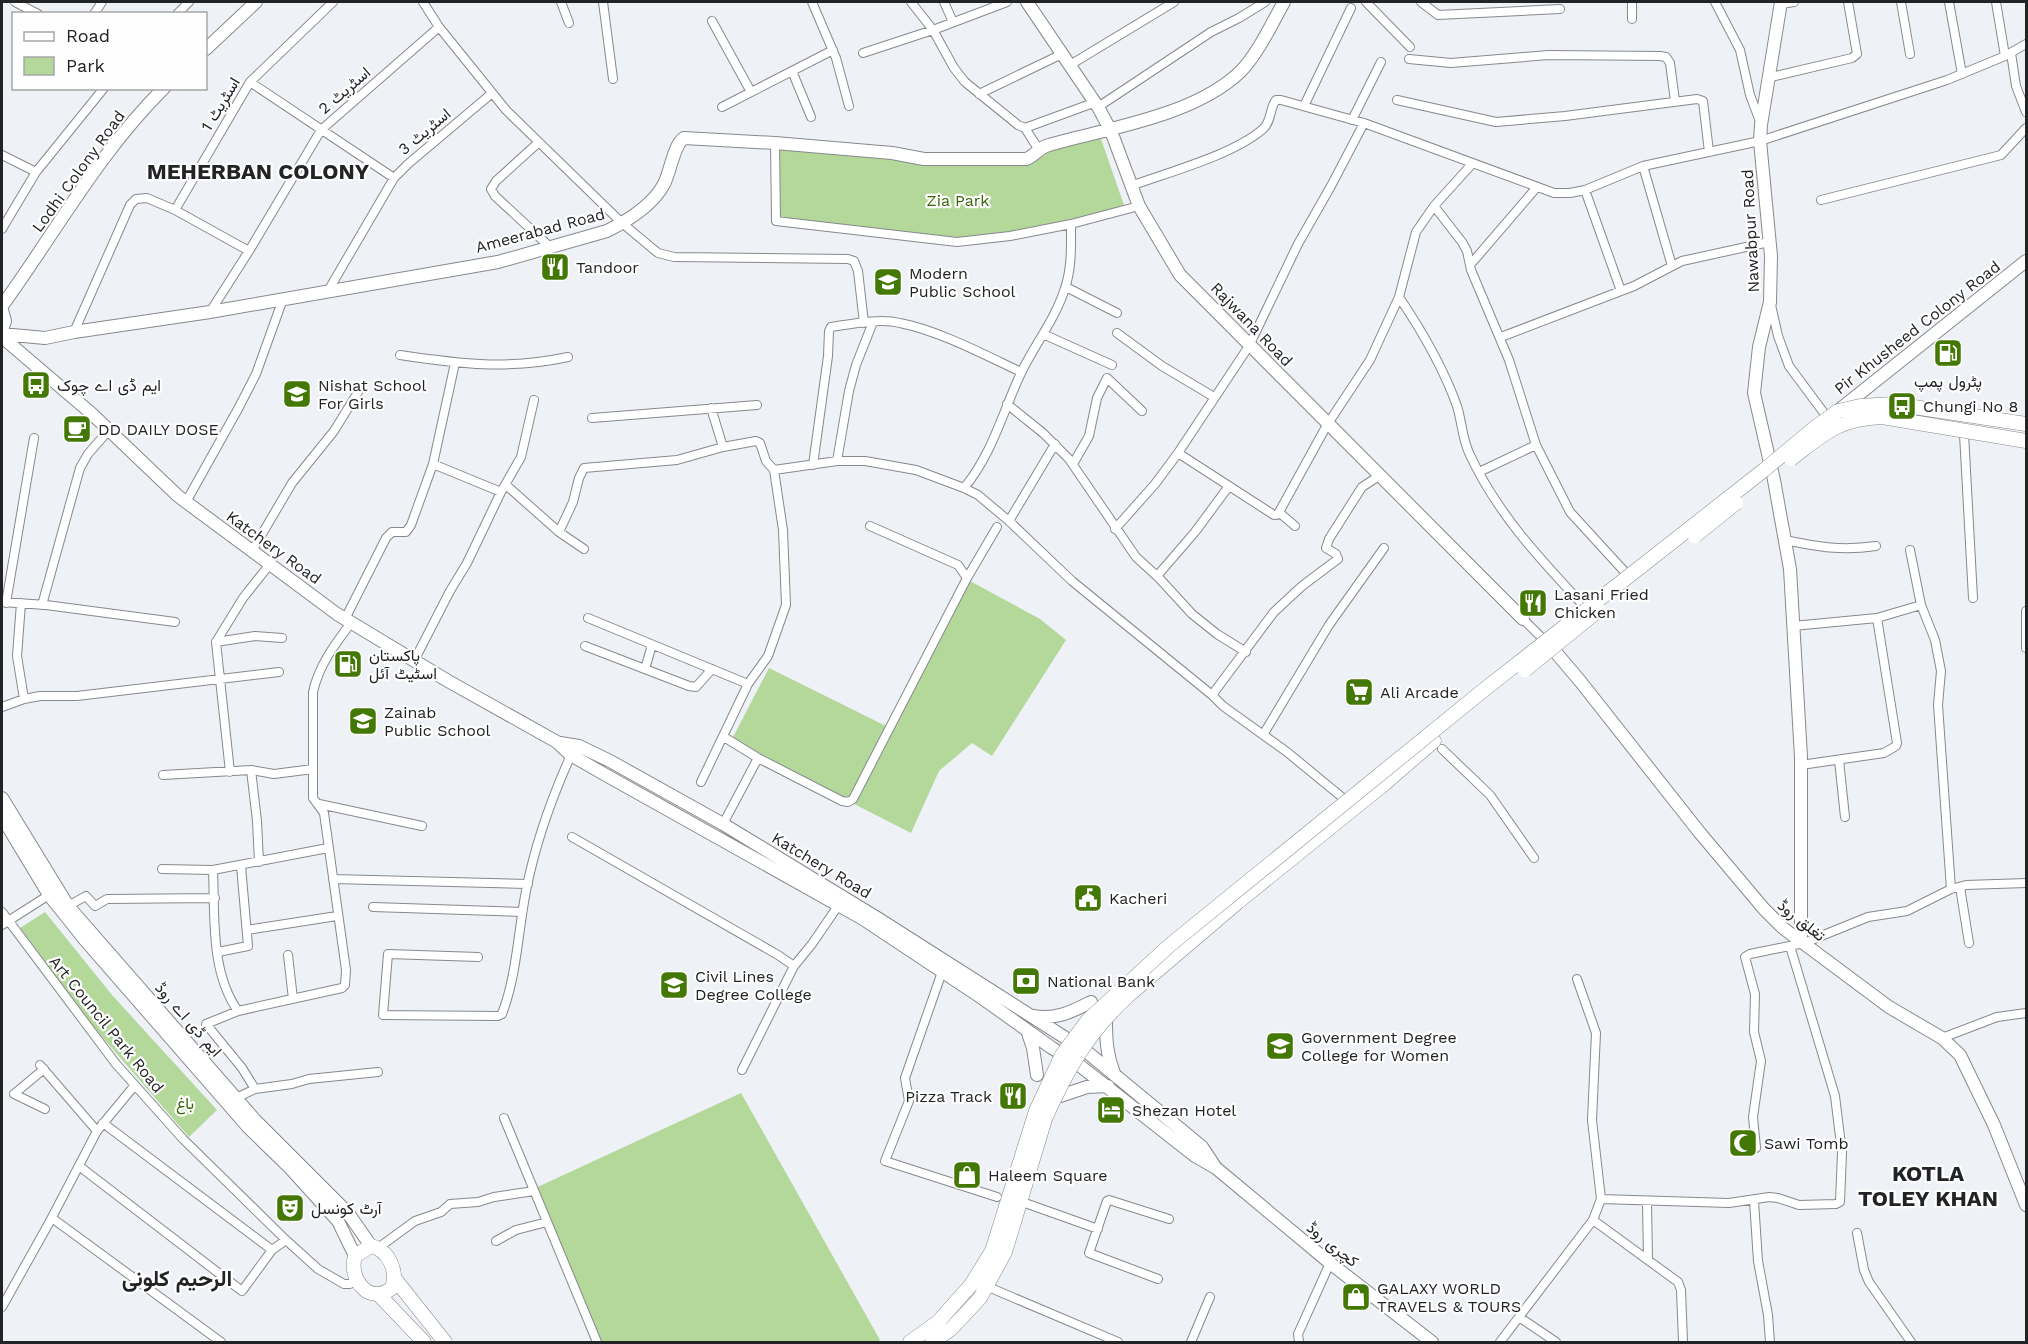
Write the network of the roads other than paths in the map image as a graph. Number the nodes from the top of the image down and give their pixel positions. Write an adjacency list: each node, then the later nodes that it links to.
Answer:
1 (15, 2): 28 (street)
2 (256, 2): 37 (street)
3 (333, 2): 50 (street, اسٹریٹ 1)
4 (423, 2): 33 (street)
5 (561, 2): 32 (street)
6 (812, 2): 38 (street)
7 (911, 2): 34 (street)
8 (944, 2): 31 (street)
9 (1007, 2): 31 (street)
10 (1027, 2): 40 (street, Rajwana Road)
11 (1174, 2): 45 (street)
12 (1265, 2): 58 (street)
13 (1284, 2): 70 (street, Ameerabad Road)
14 (1366, 2): 36 (street)
15 (1421, 2): 25 (street)
16 (1632, 2): 29 (street)
17 (1715, 2): 66 (street)
18 (1781, 2): 19 (street); 48 (street, Nawabpur Road)
19 (1794, 2)
20 (1848, 2): 48 (street)
21 (1901, 2): 41 (street)
22 (1949, 2): 47 (street)
23 (1996, 2): 42 (street)
24 (605, 3): 49 (street)
25 (1522, 6): 27 (street)
26 (1351, 8): 60 (street)
27 (1560, 9)
28 (34, 12)
29 (1632, 19)
30 (712, 21): 53 (street)
31 (953, 22): 34 (street)
32 (569, 23)
33 (439, 27): 54 (street); 69 (street, اسٹریٹ 2)
34 (933, 30): 39 (street); 55 (street)
35 (2026, 44): 42 (street)
36 (1410, 47)
37 (207, 48)
38 (833, 50): 46 (street); 59 (street)
39 (863, 53)
40 (1062, 54): 45 (street, Rajwana Road); 55 (street)
41 (1910, 54)
42 (2008, 55): 47 (street); 62 (street)
43 (1409, 59): 57 (street)
44 (1381, 62): 64 (street)
45 (1070, 65): 58 (street, Rajwana Road)
46 (792, 71): 53 (street); 63 (street)
47 (1962, 74): 71 (street)
48 (1767, 78): 66 (street, Nawabpur Road)
49 (613, 79)
50 (250, 82): 69 (street); 87 (street, اسٹریٹ 1)
51 (102, 90): 79 (street)
52 (162, 90): 103 (street, Lodhi Colony Road)
53 (751, 92): 61 (street)
54 (492, 94): 72 (street); 80 (street, اسٹریٹ 3)
55 (979, 94): 67 (street)
56 (1397, 100): 57 (street)
57 (1675, 101): 75 (street)
58 (1097, 104): 67 (street); 70 (street, Rajwana Road)
59 (849, 106)
60 (1304, 106): 64 (street); 81 (street)
61 (722, 107)
62 (2026, 112)
63 (811, 117)
64 (1352, 120): 65 (street)
65 (1364, 123): 77 (street); 113 (street)
66 (1761, 124): 71 (street, Nawabpur Road)
67 (1025, 128): 74 (street)
68 (2026, 128): 84 (street)
69 (321, 130): 80 (street); 93 (street, اسٹریٹ 2)
70 (1111, 131): 74 (street, Ameerabad Road); 81 (street, Rajwana Road)
71 (1760, 141): 75 (street); 91 (street, Nawabpur Road)
72 (539, 142): 88 (street); 92 (street)
73 (775, 143): 74 (street, Ameerabad Road); 88 (street, Ameerabad Road); 89 (street)
74 (1039, 150)
75 (1709, 152): 78 (street)
76 (2, 155): 79 (street)
77 (1472, 164): 82 (street); 86 (street)
78 (1643, 166): 83 (street); 96 (street)
79 (36, 172): 90 (street)
80 (394, 178): 98 (street, اسٹریٹ 3)
81 (1131, 186): 85 (street, Rajwana Road)
82 (1537, 187): 83 (street); 95 (street)
83 (1585, 190): 99 (street)
84 (1821, 200)
85 (1139, 206): 89 (street); 113 (street, Rajwana Road)
86 (1434, 206): 95 (street); 100 (street)
87 (174, 210): 93 (street); 108 (street)
88 (622, 223): 92 (street, Ameerabad Road); 106 (street)
89 (1071, 224): 97 (street)
90 (2, 229)
91 (1769, 242): 96 (street); 102 (street, Nawabpur Road)
92 (550, 247): 98 (street, Ameerabad Road)
93 (249, 251): 104 (street, اسٹریٹ 2)
94 (2026, 261): 126 (street, Pir Khusheed Colony Road, bridge)
95 (1470, 265): 112 (street)
96 (1672, 266): 99 (street)
97 (1066, 287): 105 (street); 110 (street)
98 (328, 291): 101 (street, Ameerabad Road)
99 (1621, 291): 112 (street)
100 (1399, 297): 129 (street); 143 (street)
101 (283, 299): 104 (street, Ameerabad Road); 148 (street)
102 (1770, 302): 126 (street); 156 (street, Nawabpur Road)
103 (2, 308): 107 (street)
104 (210, 312): 108 (street, Ameerabad Road)
105 (1117, 313)
106 (869, 323): 118 (street); 138 (street); 141 (street)
107 (2, 330)
108 (74, 332): 111 (street, Ameerabad Road)
109 (1117, 333): 120 (street)
110 (1043, 334): 117 (street); 118 (street)
111 (2, 336): 130 (street, Katchery Road)
112 (1501, 337): 135 (street)
113 (1250, 346): 120 (street); 129 (street, Rajwana Road)
114 (400, 355): 116 (street)
115 (568, 357): 116 (street)
116 (455, 363): 139 (street)
117 (1112, 365)
118 (1021, 372): 122 (street)
119 (358, 392): 161 (street)
120 (1214, 397): 137 (street)
121 (534, 400): 147 (street)
122 (1007, 404): 134 (street); 146 (street)
123 (757, 405): 124 (street)
124 (711, 408): 127 (street); 136 (street)
125 (1142, 411): 140 (street)
126 (1826, 415): 128 (main road, bridge); 271 (main road, bridge)
127 (592, 418)
128 (2026, 424)
129 (1327, 425): 144 (street, Rajwana Road); 149 (street)
130 (109, 430): 148 (street, Katchery Road); 170 (street)
131 (1964, 434): 166 (street)
132 (33, 438): 167 (street)
133 (2026, 441): 271 (main road, bridge)
134 (1055, 444): 140 (street); 150 (street)
135 (1536, 445): 143 (street); 163 (street)
136 (723, 447): 142 (street); 155 (street)
137 (1178, 453): 145 (street); 154 (street)
138 (837, 461): 141 (street); 146 (street)
139 (433, 464): 147 (street); 176 (street)
140 (1072, 464): 154 (street)
141 (813, 465): 142 (street)
142 (774, 470): 191 (street)
143 (1479, 472): 169 (street)
144 (1379, 476): 175 (street, Rajwana Road); 185 (street)
145 (1229, 486): 149 (street); 164 (street)
146 (964, 488): 150 (street)
147 (503, 489): 155 (street); 186 (street)
148 (186, 502): 161 (street, Katchery Road)
149 (1278, 514): 153 (street)
150 (1009, 521): 192 (street)
151 (870, 526): 165 (street)
152 (997, 526): 165 (street)
153 (1295, 526)
154 (1115, 529): 164 (street)
155 (559, 532): 159 (street)
156 (1785, 540): 157 (street); 178 (street, Nawabpur Road)
157 (1876, 546)
158 (1384, 548): 195 (street)
159 (584, 549)
160 (1910, 550): 171 (street)
161 (252, 551): 162 (street, Katchery Road)
162 (270, 564): 176 (street, Katchery Road); 180 (street)
163 (1624, 571)
164 (1157, 576): 185 (street)
165 (967, 578): 200 (street)
166 (1973, 598)
167 (4, 602): 168 (street)
168 (21, 603): 170 (street); 193 (street)
169 (1582, 604)
170 (42, 605): 177 (street)
171 (1921, 605): 174 (street); 231 (street)
172 (2026, 611): 184 (street)
173 (588, 618): 181 (street)
174 (1877, 618): 178 (street); 201 (street)
175 (1522, 619): 183 (street)
176 (348, 621): 186 (street, Katchery Road); 204 (street)
177 (175, 622)
178 (1793, 626): 203 (street, Nawabpur Road)
179 (282, 638): 180 (street)
180 (216, 642): 190 (street)
181 (652, 645): 187 (street); 188 (street)
182 (585, 646): 187 (street)
183 (1552, 648): 245 (street, تغلق روڈ)
184 (2026, 648)
185 (1245, 652): 192 (street)
186 (414, 661): 197 (street, Katchery Road)
187 (645, 669): 188 (street)
188 (712, 669): 191 (street)
189 (279, 672): 190 (street)
190 (219, 680): 193 (street); 206 (street)
191 (748, 684): 196 (street)
192 (1212, 695): 195 (street)
193 (24, 699): 194 (street)
194 (2, 707)
195 (1263, 735): 211 (street)
196 (724, 736): 200 (street); 209 (street)
197 (557, 742): 199 (street, Katchery Road); 202 (street, Katchery Road)
198 (1442, 749): 223 (street)
199 (571, 754): 207 (street, Katchery Road); 230 (street)
200 (758, 758): 217 (street)
201 (1839, 760): 203 (street); 215 (street)
202 (610, 761): 207 (street); 213 (street, Katchery Road)
203 (1801, 765): 245 (street, Nawabpur Road)
204 (313, 769): 205 (street); 212 (street)
205 (251, 770): 206 (street); 224 (street)
206 (230, 772): 208 (street)
207 (604, 774): 216 (street, Katchery Road)
208 (163, 775)
209 (701, 782)
210 (2, 798): 219 (street, ایم ڈی اے روڈ)
211 (1343, 798)
212 (319, 804): 218 (street); 221 (street)
213 (691, 806): 216 (street); 217 (street, Katchery Road)
214 (2, 817): 219 (street, ایم ڈی اے روڈ)
215 (1845, 817)
216 (684, 818): 222 (street, Katchery Road)
217 (723, 824): 222 (street, Katchery Road)
218 (422, 825)
219 (16, 831): 232 (street, ایم ڈی اے روڈ); 235 (street, ایم ڈی اے روڈ)
220 (572, 837): 249 (street)
221 (328, 848): 224 (street); 228 (street)
222 (758, 853): 234 (street, Katchery Road)
223 (1534, 858)
224 (259, 862): 225 (street)
225 (241, 866): 227 (street); 242 (street)
226 (162, 869): 227 (street)
227 (213, 870): 233 (street)
228 (333, 879): 230 (street); 239 (street)
229 (2026, 883): 231 (street)
230 (528, 884): 238 (street)
231 (1955, 888): 244 (street); 245 (street)
232 (49, 895): 240 (street); 243 (street, ایم ڈی اے روڈ)
233 (215, 898): 235 (street); 246 (street)
234 (841, 901): 241 (street, Katchery Road); 249 (street)
235 (68, 906): 243 (street, ایم ڈی اے روڈ)
236 (373, 907): 238 (street)
237 (2, 912): 240 (street, Art Council Park Road)
238 (522, 912): 248 (street)
239 (338, 916): 242 (street); 252 (street)
240 (5, 923): 266 (street, Art Council Park Road)
241 (877, 923): 250 (street, Katchery Road); 256 (street, Katchery Road)
242 (247, 930): 246 (street)
243 (89, 937): 269 (street, ایم ڈی اے روڈ); 294 (street, ایم ڈی اے روڈ)
244 (1969, 943)
245 (1798, 944): 260 (street, تغلق روڈ); 275 (street); 280 (street)
246 (218, 952): 254 (street)
247 (288, 955): 252 (street)
248 (478, 957)
249 (794, 966): 262 (street)
250 (942, 972): 258 (street, Katchery Road); 278 (street)
251 (1577, 979): 279 (street)
252 (293, 999): 254 (street)
253 (1091, 1002): 256 (street)
254 (238, 1011): 267 (street)
255 (2026, 1013): 260 (street)
256 (1029, 1016): 259 (street, Katchery Road)
257 (1106, 1022): 265 (street)
258 (1027, 1029): 261 (street, Katchery Road); 264 (street)
259 (1061, 1035): 265 (street, کچری روڈ)
260 (1942, 1038): 283 (street, تغلق روڈ)
261 (1052, 1048): 265 (street, کچری روڈ)
262 (742, 1070)
263 (378, 1072): 267 (street)
264 (1037, 1075)
265 (1112, 1081): 268 (street); 296 (street, کچری روڈ)
266 (135, 1085): 273 (street); 290 (street, Art Council Park Road)
267 (255, 1089): 269 (street)
268 (1060, 1096)
269 (236, 1098): 292 (street, ایم ڈی اے روڈ)
270 (45, 1109): 274 (street)
271 (1040, 1115): 310 (main road); 311 (main road)
272 (504, 1118): 277 (street)
273 (103, 1123): 274 (street); 293 (street)
274 (97, 1131): 276 (street)
275 (1756, 1148)
276 (79, 1166): 284 (street); 293 (street)
277 (534, 1191): 287 (street); 292 (street)
278 (997, 1197)
279 (1602, 1199): 281 (street); 286 (street)
280 (1754, 1201): 281 (street); 319 (street)
281 (1647, 1202): 295 (street)
282 (1025, 1203): 288 (street)
283 (2026, 1205)
284 (52, 1218): 302 (street); 304 (street)
285 (1169, 1219): 288 (street)
286 (1593, 1220): 295 (street); 303 (street)
287 (547, 1222): 291 (street); 309 (street)
288 (1098, 1229): 298 (street)
289 (1857, 1233): 320 (street)
290 (286, 1240): 293 (street); 297 (street, Art Council Park Road)
291 (496, 1241)
292 (374, 1247): 294 (main road); 299 (main road)
293 (272, 1250)
294 (356, 1256): 297 (main road)
295 (1648, 1259): 318 (street)
296 (1330, 1263): 314 (street); 315 (street, کچری روڈ)
297 (356, 1279): 299 (main road)
298 (1158, 1279)
299 (384, 1289): 305 (main road); 306 (main road); 307 (main road); 308 (main road)
300 (993, 1289): 312 (street)
301 (1210, 1297): 313 (street)
302 (2, 1307)
303 (1519, 1317): 316 (street); 317 (street)
304 (221, 1342)
305 (414, 1342)
306 (424, 1342)
307 (435, 1342)
308 (445, 1342)
309 (597, 1342)
310 (910, 1342)
311 (932, 1342)
312 (1118, 1342)
313 (1191, 1342)
314 (1299, 1342)
315 (1432, 1342)
316 (1500, 1342)
317 (1556, 1342)
318 (1683, 1342)
319 (1770, 1342)
320 (1911, 1342)

